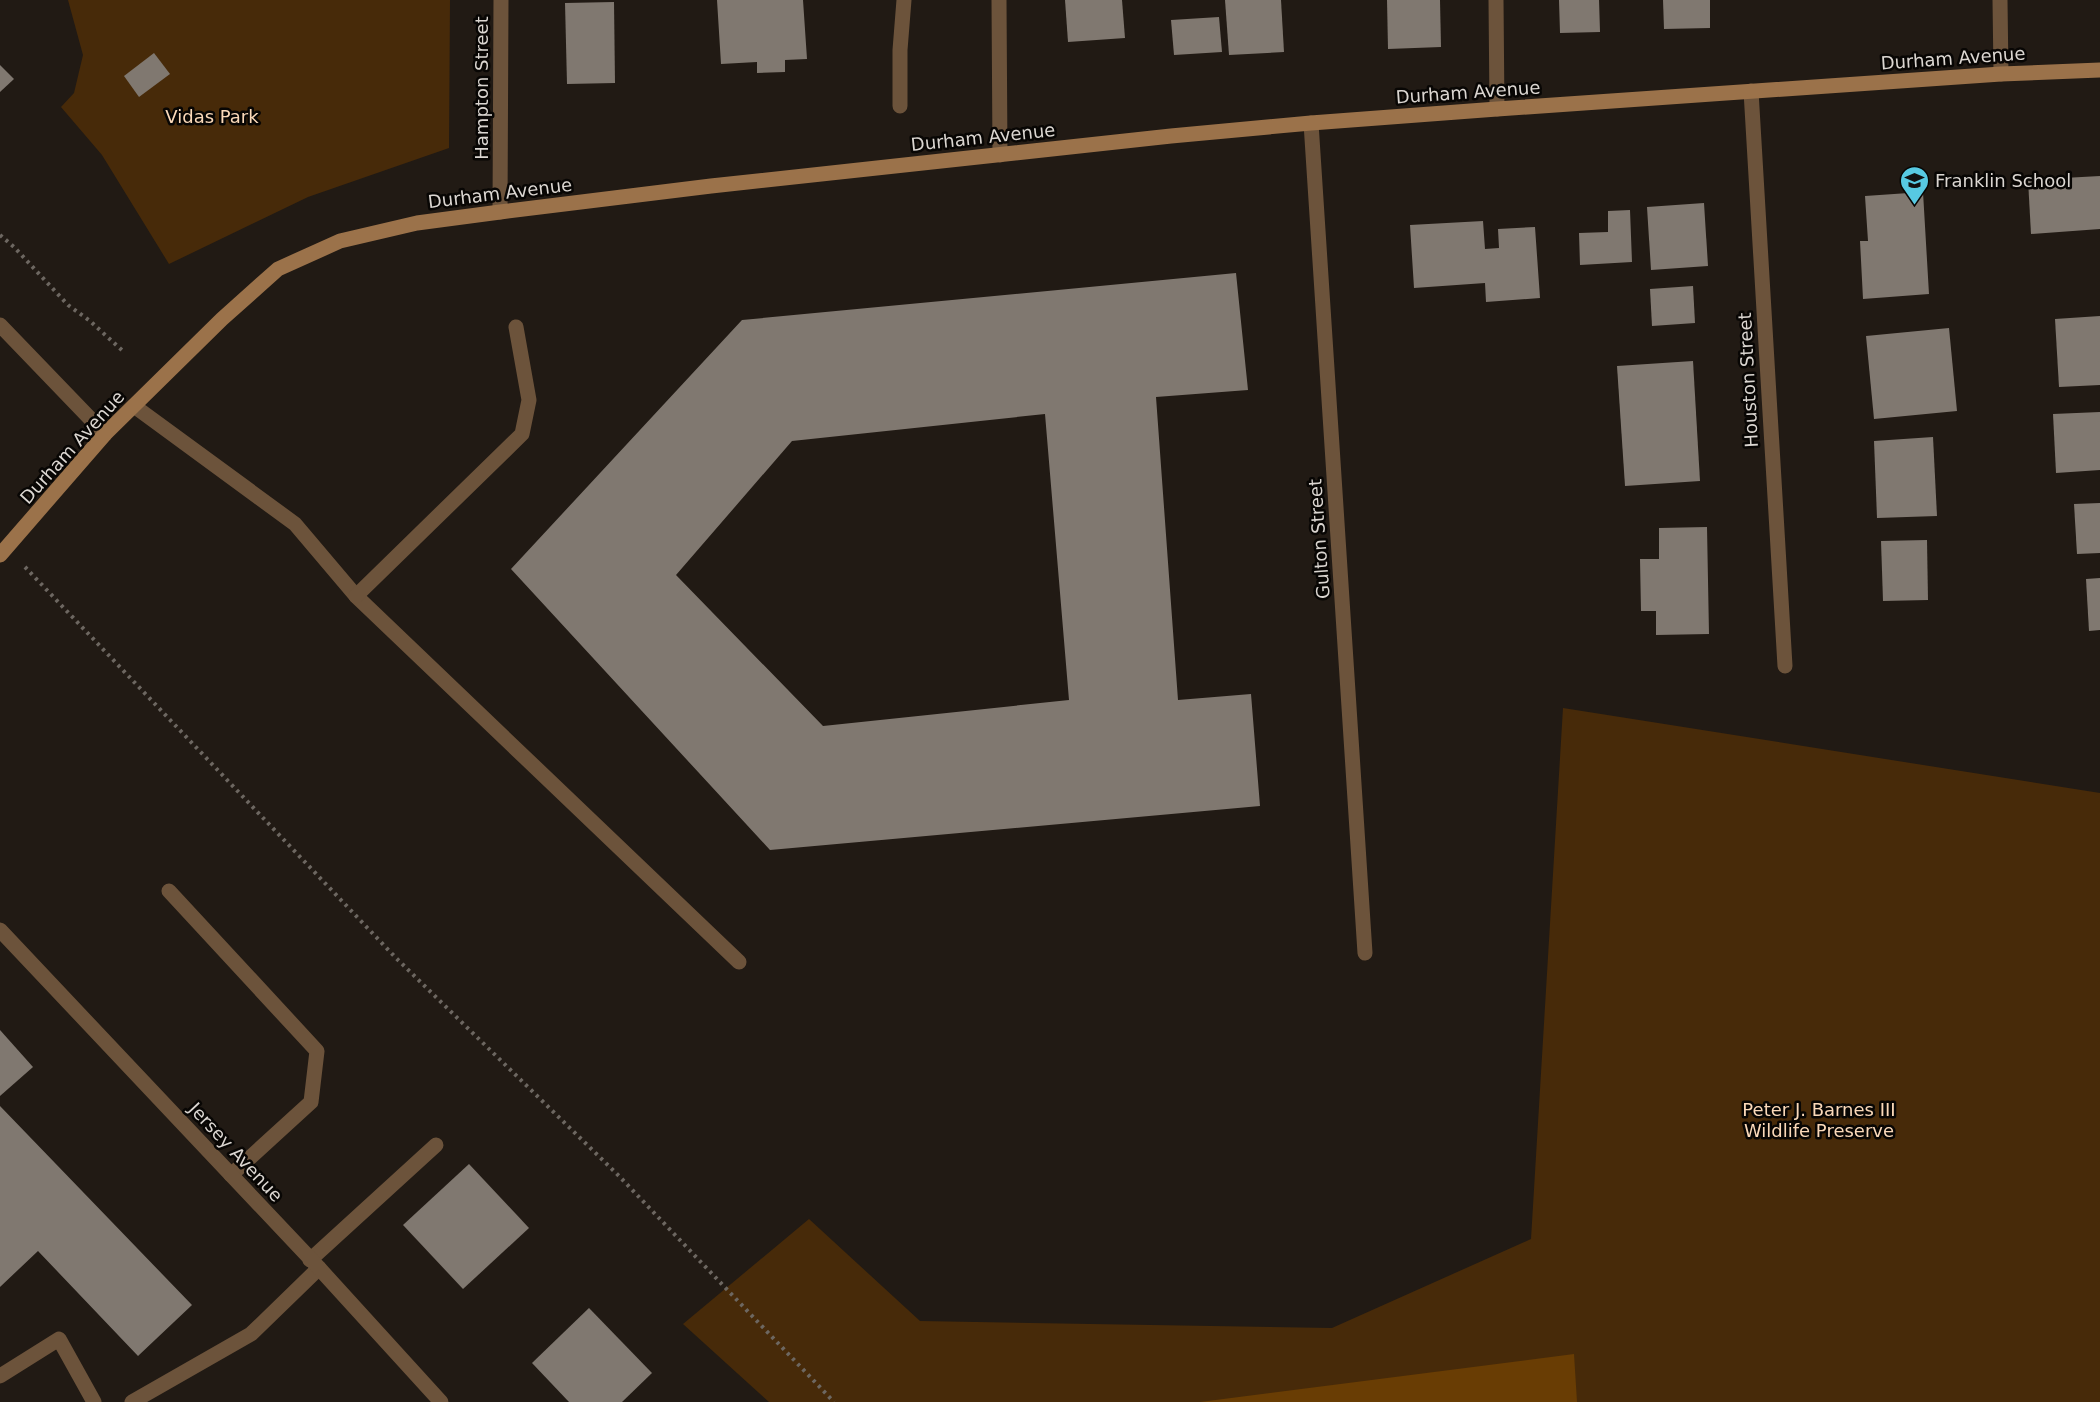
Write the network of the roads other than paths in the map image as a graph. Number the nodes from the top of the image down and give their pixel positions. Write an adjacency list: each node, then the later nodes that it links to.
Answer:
1 (501, 0): 13 (street, Hampton Street)
2 (904, 0): 9 (street)
3 (999, 0): 12 (street)
4 (1496, 0): 10 (street)
5 (2000, 0): 7 (street)
6 (2100, 70): 7 (street, Durham Avenue)
7 (2001, 74): 8 (street, Durham Avenue)
8 (1751, 91): 10 (street, Durham Avenue); 20 (street, Houston Street)
9 (900, 106)
10 (1497, 109): 11 (street, Durham Avenue)
11 (1311, 123): 12 (street, Durham Avenue); 23 (street, Gulton Street)
12 (1000, 154): 13 (street, Durham Avenue)
13 (500, 212): 16 (street, Durham Avenue)
14 (0, 325): 17 (street)
15 (516, 327): 19 (street)
16 (134, 406): 17 (street, Durham Avenue); 19 (street)
17 (105, 434): 18 (street, Durham Avenue)
18 (3, 552)
19 (356, 596): 24 (street)
20 (1785, 666)
21 (169, 891): 26 (street)
22 (0, 930): 26 (street, Jersey Avenue)
23 (1365, 953)
24 (739, 962)
25 (436, 1145): 27 (street)
26 (231, 1175): 27 (street, Jersey Avenue)
27 (315, 1264): 30 (street); 31 (street, Jersey Avenue)
28 (0, 1376): 29 (street)
29 (94, 1402)
30 (132, 1402)
31 (441, 1402)

